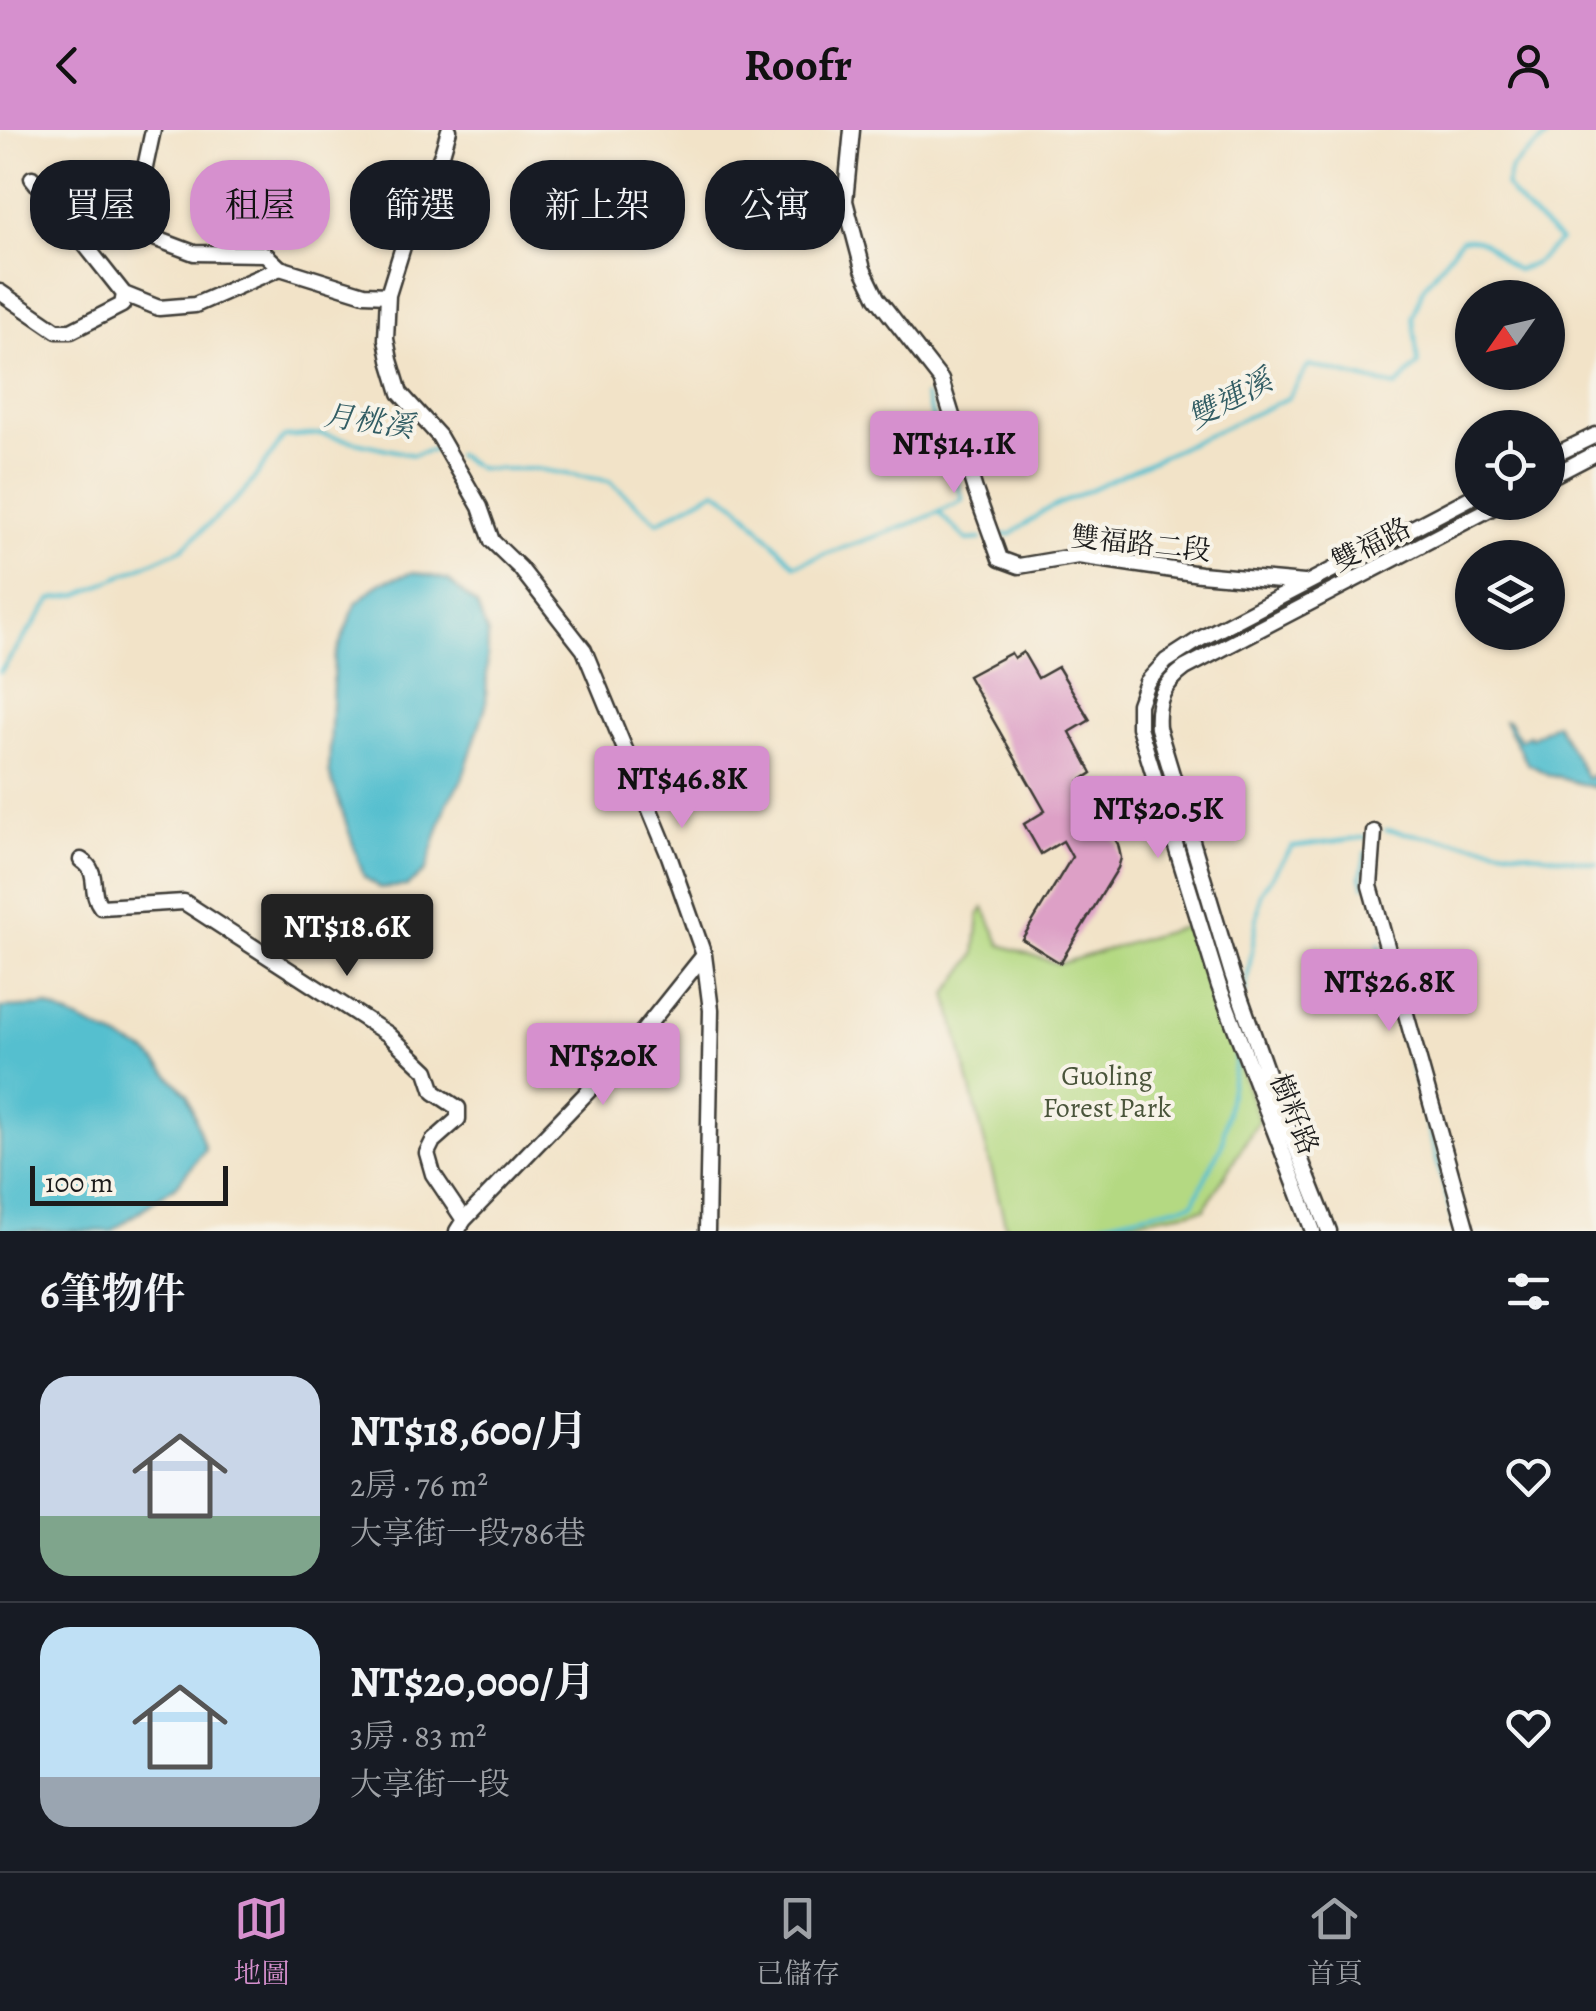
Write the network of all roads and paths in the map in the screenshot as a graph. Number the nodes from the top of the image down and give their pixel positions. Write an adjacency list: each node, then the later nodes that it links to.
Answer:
1 (153, 130): 5 (street)
2 (449, 130): 8 (street)
3 (852, 130): 15 (street, 雙福路二段)
4 (89, 250): 7 (street)
5 (280, 268): 7 (street); 8 (street)
6 (0, 292): 7 (street)
7 (124, 294)
8 (388, 295): 19 (street)
9 (1596, 435): 10 (street)
10 (1565, 450)
11 (1596, 453): 12 (street)
12 (1565, 469)
13 (1455, 506): 15 (street, 樹籽路)
14 (1470, 520): 16 (street, 雙福路)
15 (1307, 584): 16 (street); 22 (street, 樹籽路)
16 (1313, 600): 23 (street, 樹籽路)
17 (1374, 832): 24 (street)
18 (80, 860): 20 (street)
19 (704, 955): 20 (street); 21 (street)
20 (460, 1226)
21 (708, 1231)
22 (1313, 1231)
23 (1329, 1231)
24 (1467, 1231)

